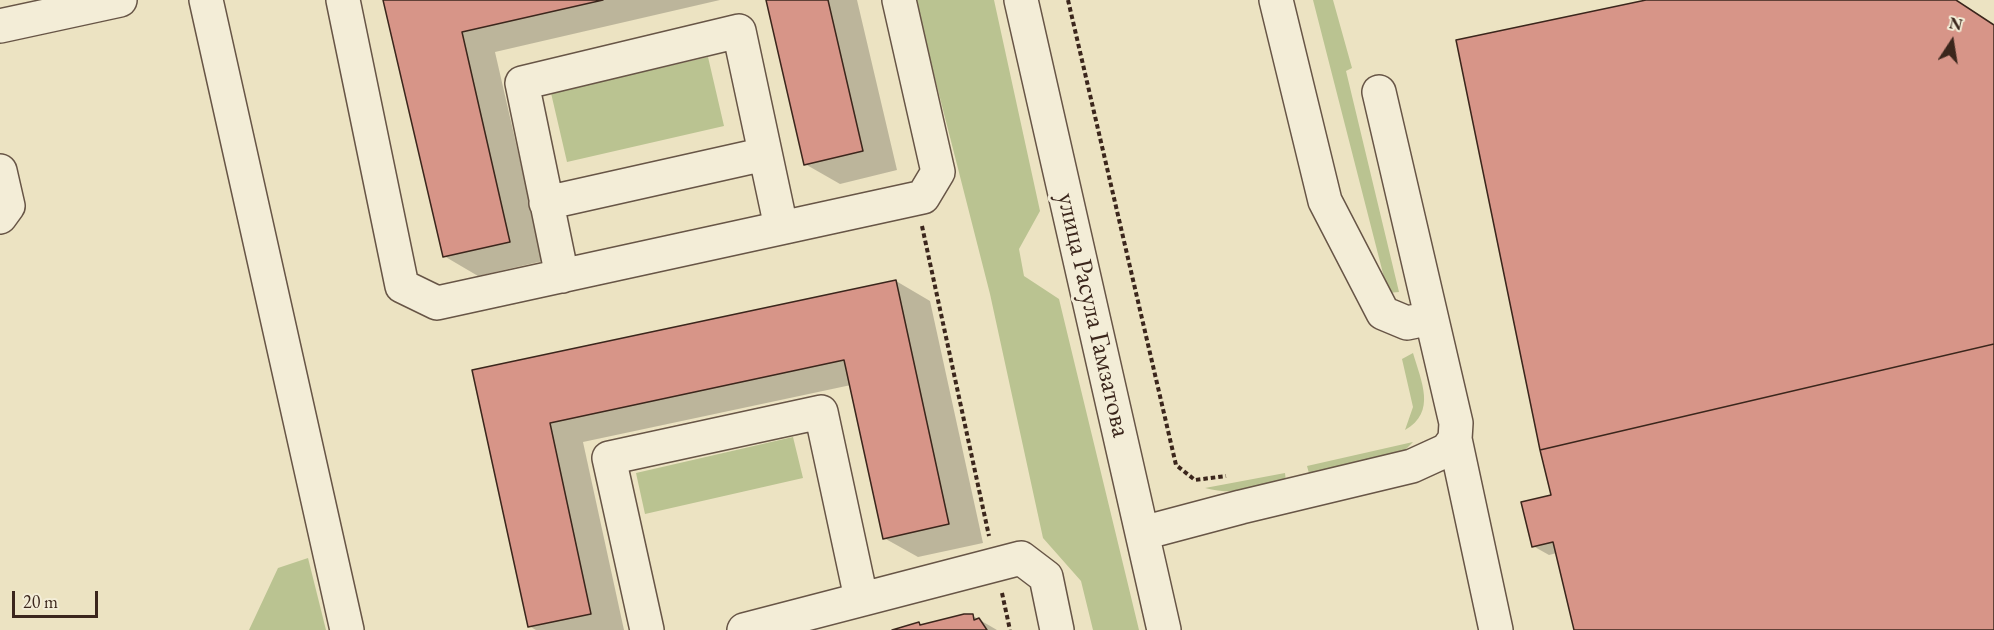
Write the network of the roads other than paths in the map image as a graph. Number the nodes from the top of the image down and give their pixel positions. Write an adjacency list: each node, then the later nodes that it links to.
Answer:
1 (120, 0): 7 (street)
2 (206, 0): 19 (street)
3 (344, 0): 14 (street)
4 (899, 0): 13 (street)
5 (1021, 0): 17 (street, улица Расула Гамзатова)
6 (1276, 0): 15 (street)
7 (0, 26)
8 (1379, 92): 15 (street)
9 (765, 154): 11 (street); 11 (street); 13 (street)
10 (0, 171): 12 (street)
11 (546, 203): 14 (street)
12 (0, 217)
13 (781, 227): 14 (street)
14 (562, 276)
15 (1431, 318): 16 (street)
16 (1455, 439): 17 (street); 24 (street)
17 (1143, 533): 23 (street, улица Расула Гамзатова)
18 (861, 598): 20 (street); 21 (street); 22 (street)
19 (347, 630)
20 (647, 630)
21 (744, 630)
22 (1057, 630)
23 (1164, 630)
24 (1496, 630)

